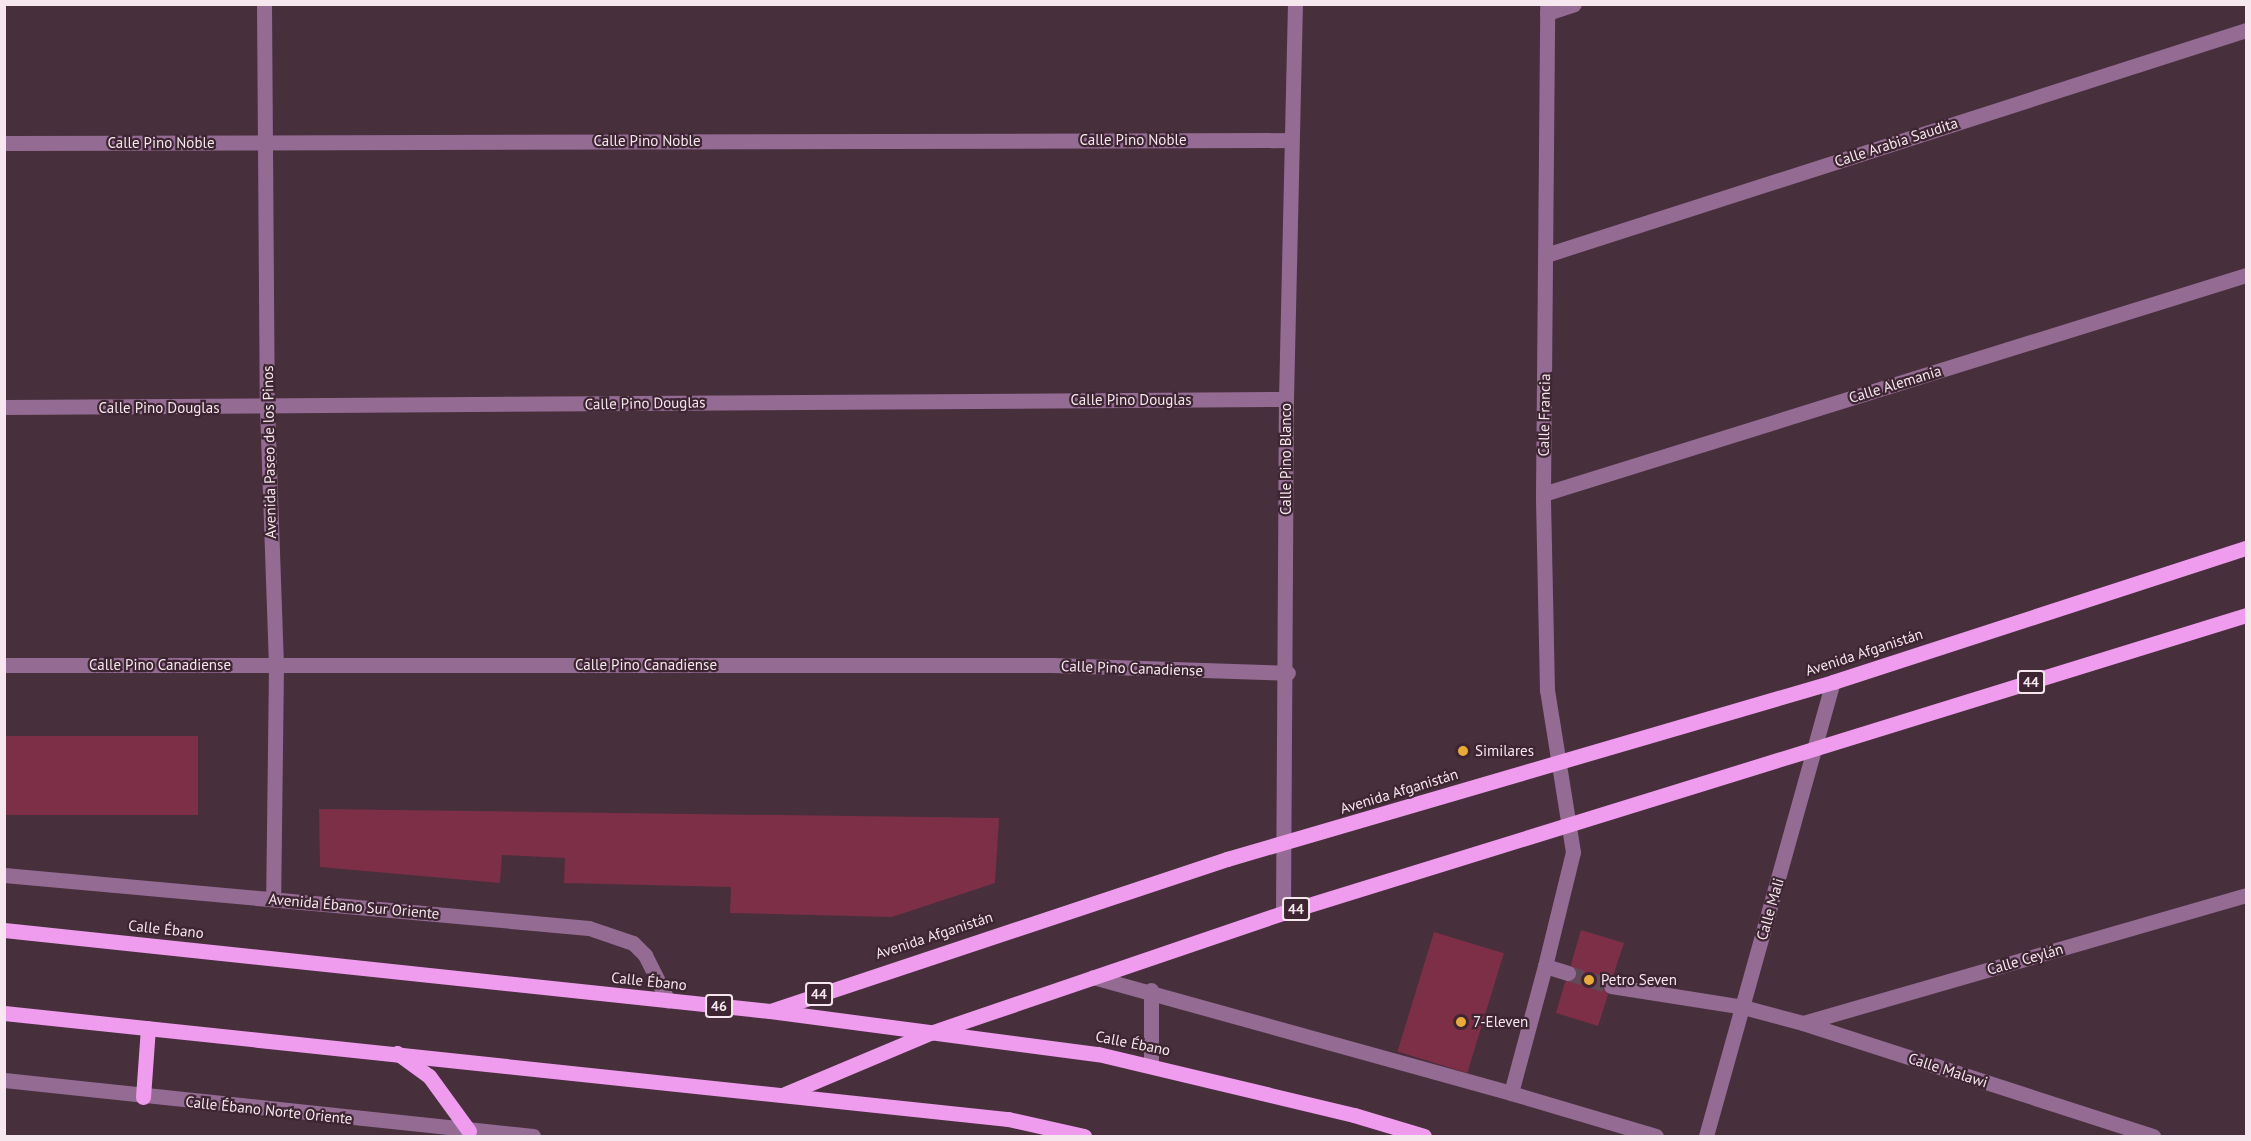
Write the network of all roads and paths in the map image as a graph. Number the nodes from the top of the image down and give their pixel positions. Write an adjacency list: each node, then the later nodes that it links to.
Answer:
1 (264, 4): 8 (street, Avenida Paseo de los Pinos)
2 (1295, 4): 6 (street, Calle Pino Blanco)
3 (1574, 4): 4 (street)
4 (1547, 9): 9 (street, Calle Francia)
5 (2247, 30): 9 (street, Calle Arabia Saudita)
6 (1290, 140): 8 (street, Calle Pino Noble); 11 (street, Calle Pino Blanco)
7 (4, 143): 8 (street, Calle Pino Noble)
8 (266, 143): 13 (street, Avenida Paseo de los Pinos)
9 (1546, 255): 14 (street, Calle Francia)
10 (2247, 275): 14 (street, Calle Alemania)
11 (1286, 399): 13 (street, Calle Pino Douglas); 19 (street, Calle Pino Blanco)
12 (4, 407): 13 (street, Calle Pino Douglas)
13 (267, 408): 18 (street, Avenida Paseo de los Pinos)
14 (1543, 494): 22 (street, Calle Francia)
15 (2247, 548): 20 (main road, Avenida Afganistán / 44)
16 (2247, 615): 21 (main road, 44)
17 (4, 665): 18 (street, Calle Pino Canadiense)
18 (276, 666): 19 (street, Calle Pino Canadiense); 27 (street, Avenida Paseo de los Pinos)
19 (1288, 673): 24 (street, Calle Pino Blanco)
20 (1833, 682): 21 (street, Calle Mali); 22 (main road, Avenida Afganistán / 44)
21 (1816, 750): 23 (main road, 44); 36 (street, Calle Mali)
22 (1557, 762): 23 (street, Calle Francia); 24 (main road, Avenida Afganistán / 44)
23 (1570, 823): 28 (main road, 44); 30 (street, Calle Francia)
24 (1284, 845): 28 (street, Calle Pino Blanco); 37 (main road, Avenida Afganistán / 44)
25 (4, 875): 27 (street, Avenida Ébano Sur Oriente)
26 (2247, 895): 39 (street, Calle Ceylán)
27 (273, 899): 35 (street, Avenida Ébano Sur Oriente)
28 (1283, 913): 32 (main road, 44)
29 (4, 930): 35 (main road, Calle Ébano / 46)
30 (1545, 966): 31 (street); 45 (street, Calle Francia)
31 (1568, 974)
32 (1093, 977): 34 (street); 41 (main road, 44)
33 (1611, 986): 36 (street, Calle Malawi)
34 (1151, 990): 43 (street); 45 (street)
35 (668, 1001): 37 (main road, Calle Ébano / 46)
36 (1743, 1007): 39 (street, Calle Malawi); 53 (street, Calle Mali)
37 (770, 1011): 41 (main road, Calle Ébano / 46)
38 (4, 1013): 40 (main road)
39 (1803, 1023): 54 (street, Calle Malawi)
40 (148, 1028): 42 (main road); 47 (main road)
41 (930, 1033): 43 (main road, Calle Ébano / 46); 46 (main road, 44)
42 (394, 1052): 46 (main road); 48 (main road)
43 (1151, 1064): 51 (main road, Calle Ébano / 46)
44 (4, 1080): 47 (street, Calle Ébano Norte Oriente)
45 (1511, 1093): 52 (street)
46 (785, 1094): 50 (main road)
47 (142, 1097): 48 (street, Calle Ébano Norte Oriente)
48 (470, 1134): 49 (street, Calle Ébano Norte Oriente)
49 (533, 1137)
50 (1084, 1137)
51 (1424, 1137)
52 (1656, 1137)
53 (1706, 1137)
54 (2152, 1137)

